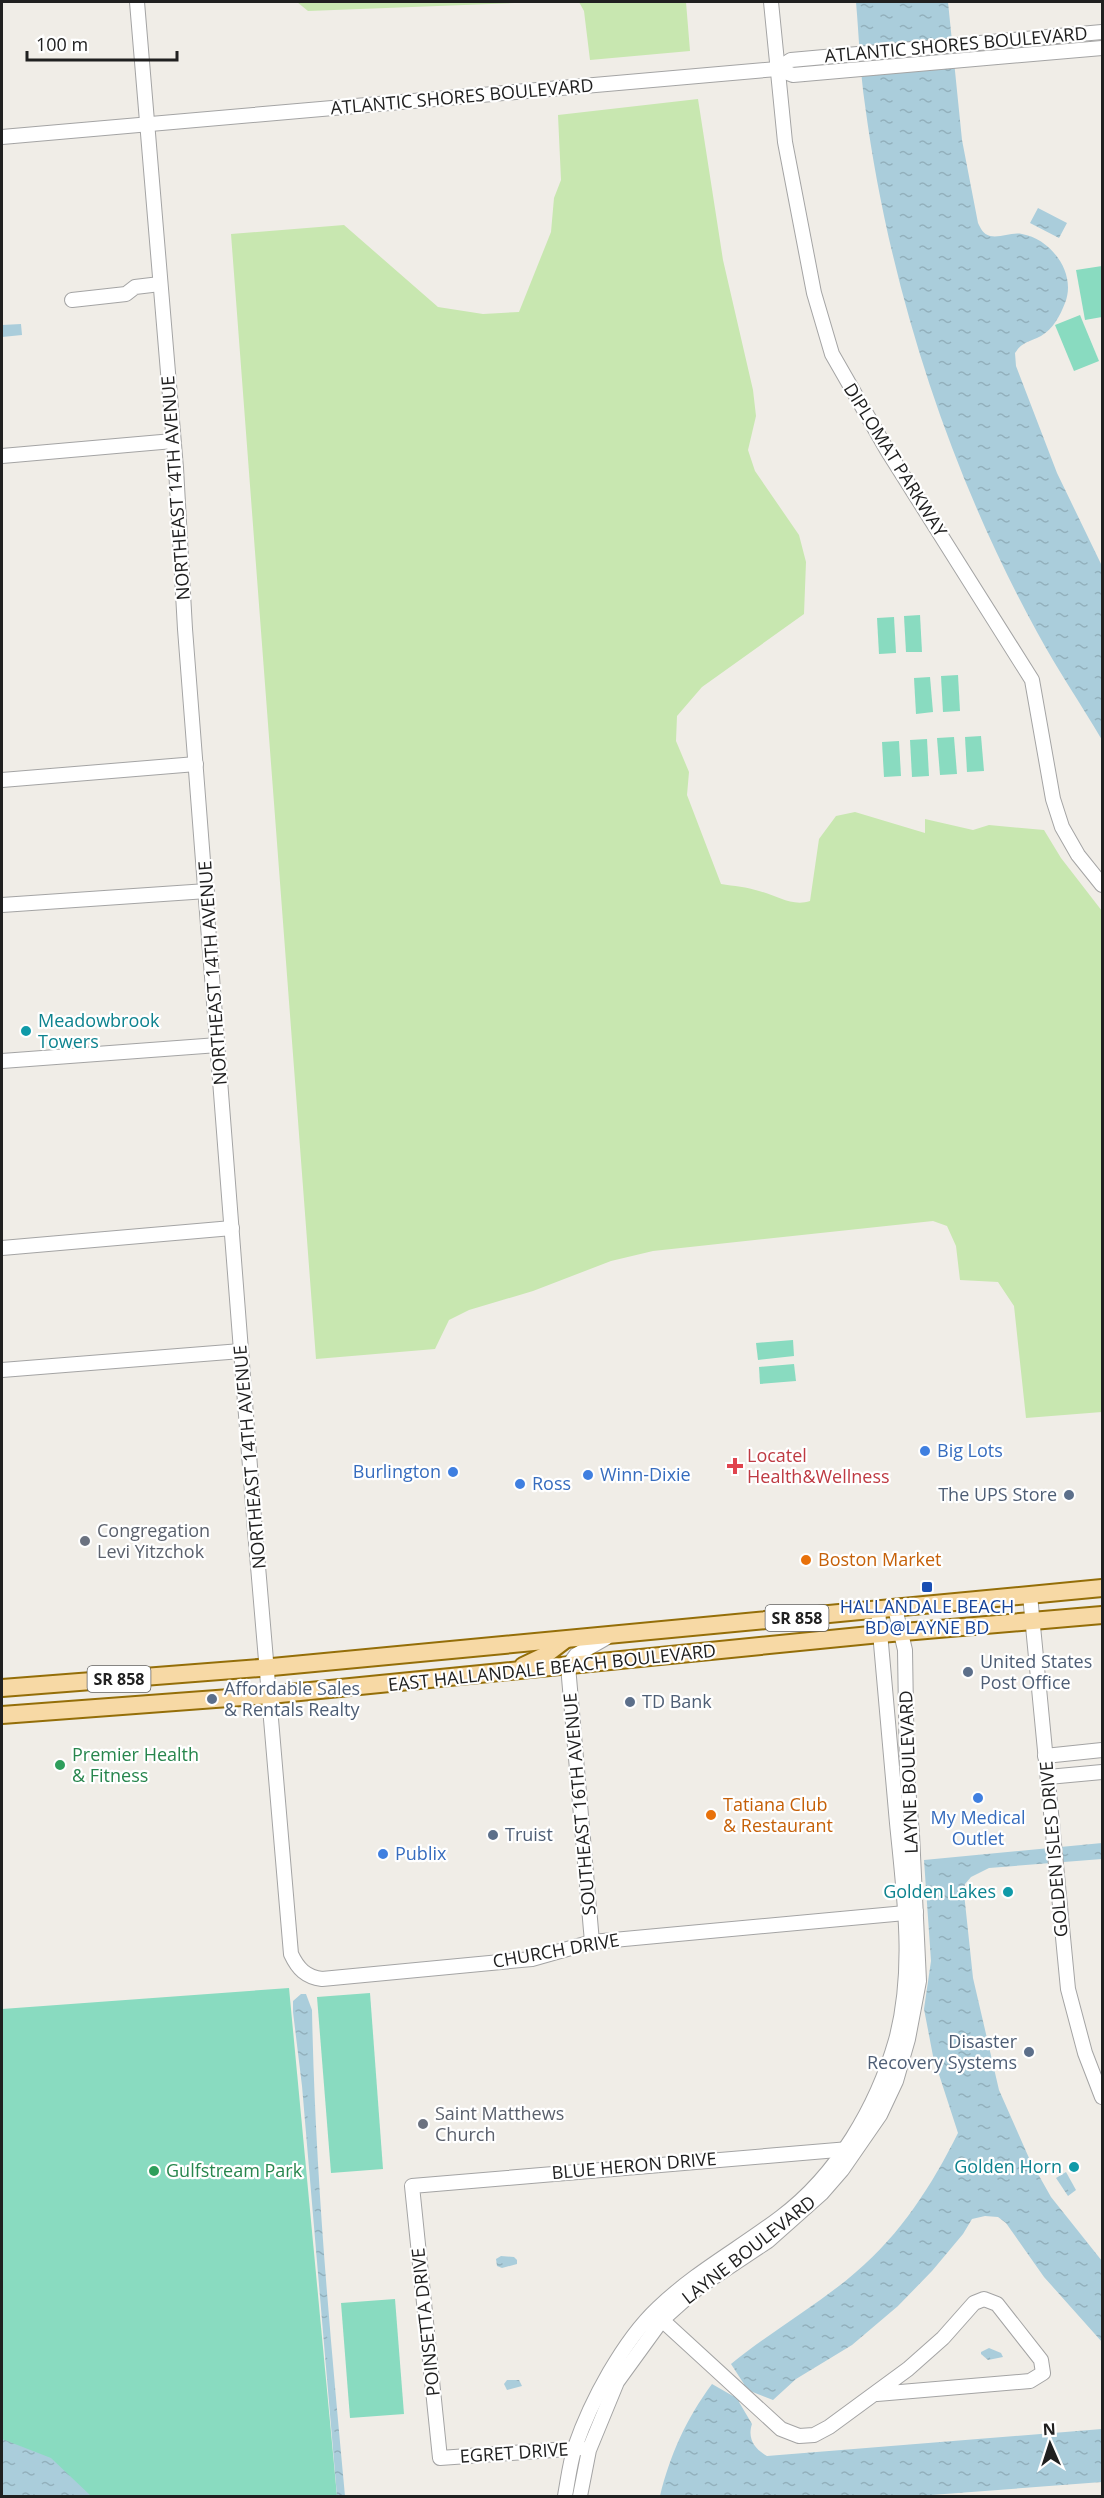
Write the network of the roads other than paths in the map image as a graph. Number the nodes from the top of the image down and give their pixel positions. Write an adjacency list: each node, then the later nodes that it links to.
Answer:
1 (137, 2): 6 (street, NORTHEAST 14TH AVENUE)
2 (771, 2): 5 (street, DIPLOMAT PARKWAY)
3 (1102, 32): 5 (street, ATLANTIC SHORES BOULEVARD)
4 (1102, 48): 5 (street, ATLANTIC SHORES BOULEVARD)
5 (777, 69): 6 (street, ATLANTIC SHORES BOULEVARD); 14 (street, DIPLOMAT PARKWAY)
6 (148, 125): 7 (street, ATLANTIC SHORES BOULEVARD); 8 (street, NORTHEAST 14TH AVENUE)
7 (2, 137)
8 (160, 284): 9 (street); 10 (street, NORTHEAST 14TH AVENUE)
9 (72, 300)
10 (173, 441): 11 (street); 12 (street, NORTHEAST 14TH AVENUE)
11 (2, 456)
12 (196, 764): 13 (street); 15 (street, NORTHEAST 14TH AVENUE)
13 (2, 780)
14 (1102, 885)
15 (207, 891): 16 (street); 17 (street, NORTHEAST 14TH AVENUE)
16 (2, 905)
17 (218, 1045): 18 (street); 19 (street, NORTHEAST 14TH AVENUE)
18 (2, 1061)
19 (232, 1228): 20 (street); 21 (street, NORTHEAST 14TH AVENUE)
20 (2, 1248)
21 (241, 1352): 22 (street); 34 (street, NORTHEAST 14TH AVENUE)
22 (2, 1370)
23 (1102, 1588): 24 (main road, EAST HALLANDALE BEACH BOULEVARD / SR 858)
24 (1030, 1594): 25 (main road, EAST HALLANDALE BEACH BOULEVARD / SR 858); 28 (street, GOLDEN ISLES DRIVE)
25 (895, 1608): 26 (main road, EAST HALLANDALE BEACH BOULEVARD / SR 858); 29 (street, LAYNE BOULEVARD)
26 (878, 1610): 30 (street, LAYNE BOULEVARD); 31 (main road, EAST HALLANDALE BEACH BOULEVARD / SR 858)
27 (1102, 1615): 28 (main road, EAST HALLANDALE BEACH BOULEVARD / SR 858)
28 (1032, 1621): 29 (main road, EAST HALLANDALE BEACH BOULEVARD / SR 858); 42 (street, GOLDEN ISLES DRIVE)
29 (901, 1632): 30 (main road, EAST HALLANDALE BEACH BOULEVARD / SR 858); 45 (street, LAYNE BOULEVARD)
30 (880, 1634): 33 (main road, EAST HALLANDALE BEACH BOULEVARD / SR 858); 45 (street, LAYNE BOULEVARD)
31 (613, 1635): 32 (main road, EAST HALLANDALE BEACH BOULEVARD / SR 858); 33 (street)
32 (564, 1640): 34 (main road, EAST HALLANDALE BEACH BOULEVARD / SR 858); 35 (main road)
33 (568, 1666): 35 (main road, EAST HALLANDALE BEACH BOULEVARD / SR 858); 46 (street, SOUTHEAST 16TH AVENUE)
34 (267, 1667): 36 (main road, EAST HALLANDALE BEACH BOULEVARD / SR 858); 38 (street, NORTHEAST 14TH AVENUE)
35 (508, 1672): 38 (main road, EAST HALLANDALE BEACH BOULEVARD / SR 858)
36 (61, 1684): 37 (main road, EAST HALLANDALE BEACH BOULEVARD / SR 858); 39 (main road)
37 (2, 1688)
38 (270, 1695): 40 (main road, EAST HALLANDALE BEACH BOULEVARD / SR 858); 47 (street, NORTHEAST 14TH AVENUE)
39 (2, 1698)
40 (2, 1715)
41 (1102, 1750): 42 (street)
42 (1046, 1756): 44 (street, GOLDEN ISLES DRIVE)
43 (1102, 1772): 44 (street)
44 (1048, 1777): 48 (street, GOLDEN ISLES DRIVE)
45 (911, 1913): 46 (street, CHURCH DRIVE); 49 (street, LAYNE BOULEVARD)
46 (592, 1942): 47 (street, CHURCH DRIVE)
47 (290, 1943)
48 (1102, 2097)
49 (851, 2149): 50 (street, BLUE HERON DRIVE); 51 (street, LAYNE BOULEVARD)
50 (412, 2186): 54 (street, POINSETTA DRIVE)
51 (659, 2315): 52 (street); 53 (street, LAYNE BOULEVARD)
52 (877, 2394): 52 (street)
53 (582, 2448): 54 (street, EGRET DRIVE); 55 (street, LAYNE BOULEVARD); 56 (street, LAYNE BOULEVARD)
54 (440, 2458)
55 (565, 2496)
56 (580, 2496)

